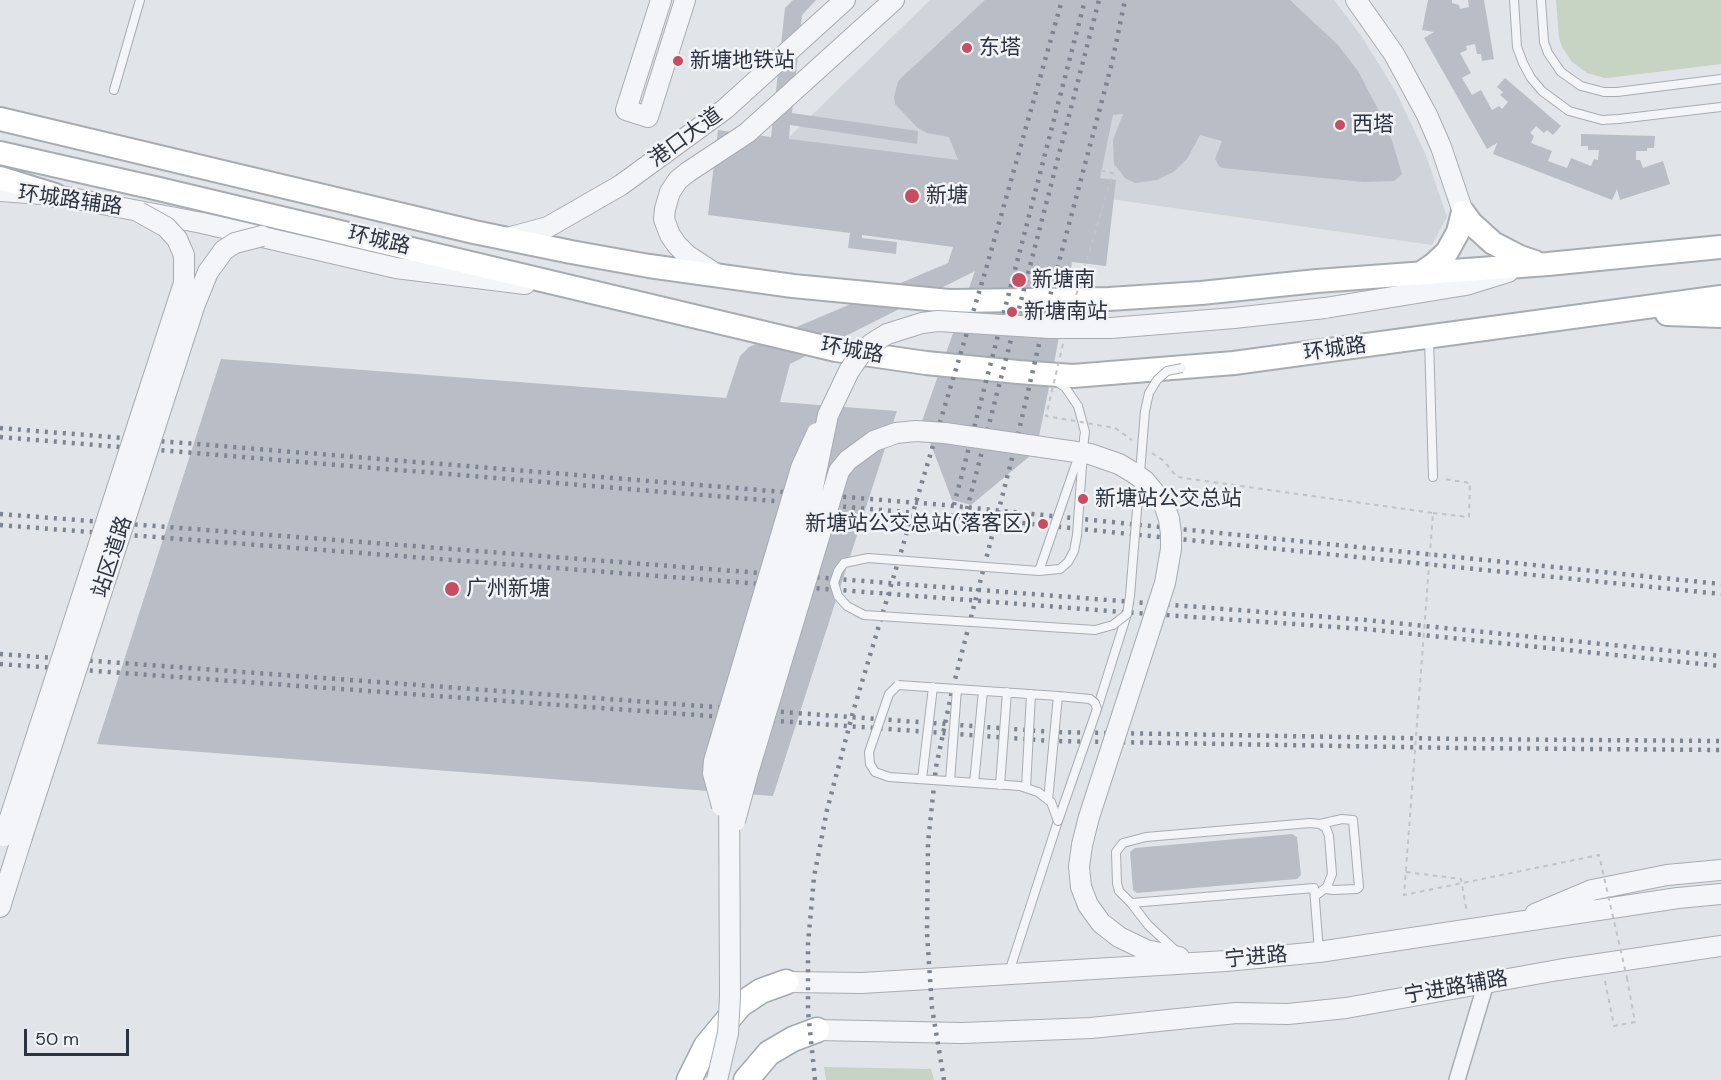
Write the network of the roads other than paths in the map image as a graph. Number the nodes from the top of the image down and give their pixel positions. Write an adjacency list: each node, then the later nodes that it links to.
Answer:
1 (140, 0): 10 (lane)
2 (661, 0): 3 (street)
3 (685, 0)
4 (845, 0): 12 (street, 港口大道)
5 (894, 0): 14 (street, 港口大道)
6 (1356, 0): 20 (street)
7 (1514, 0): 11 (lane)
8 (1541, 0): 9 (lane)
9 (1721, 79)
10 (114, 90)
11 (1721, 107)
12 (725, 109): 14 (street); 22 (street, 港口大道)
13 (0, 119): 22 (main road, 环城路)
14 (747, 132): 27 (street, 港口大道)
15 (0, 153): 28 (main road, 环城路)
16 (0, 178): 18 (main road)
17 (0, 191): 18 (street, 环城路辅路)
18 (55, 195): 19 (street, 环城路辅路)
19 (139, 212): 21 (street, 环城路辅路, bridge); 58 (street, 站区道路, bridge)
20 (1463, 212): 24 (main road); 26 (main road)
21 (262, 236): 28 (street, 环城路辅路); 58 (street, 站区道路, bridge)
22 (504, 238): 27 (main road, 环城路)
23 (1721, 247): 24 (main road, 环城路)
24 (1548, 264): 25 (main road, 环城路)
25 (1525, 266): 26 (main road, 环城路); 35 (street, bridge)
26 (1421, 273): 27 (main road, 环城路)
27 (719, 276)
28 (587, 291): 34 (main road, 环城路)
29 (1721, 297): 30 (main road, 环城路)
30 (1612, 312): 31 (main road); 32 (main road, 环城路)
31 (1721, 315)
32 (1429, 337): 33 (main road, 环城路); 38 (lane)
33 (1182, 368): 34 (main road, 环城路, bridge); 41 (lane, bridge)
34 (1018, 372): 36 (lane, bridge)
35 (828, 415): 39 (street, bridge); 57 (street, bridge)
36 (1084, 439): 40 (lane, bridge); 40 (lane, bridge)
37 (860, 449): 39 (street, bridge); 59 (street, bridge); 70 (street, bridge)
38 (1432, 477)
39 (812, 492): 57 (street, bridge)
40 (1039, 572): 41 (lane, bridge)
41 (1127, 614): 48 (lane, bridge)
42 (933, 687): 43 (lane, bridge); 49 (lane, bridge); 49 (lane, bridge)
43 (957, 689): 44 (lane, bridge); 50 (lane, bridge)
44 (983, 691): 45 (lane, bridge); 51 (lane, bridge)
45 (1007, 693): 46 (lane, bridge); 52 (lane, bridge)
46 (1031, 694): 47 (lane, bridge); 53 (lane, bridge)
47 (1058, 696): 48 (lane, bridge); 54 (lane, bridge)
48 (1097, 709): 55 (lane, bridge)
49 (922, 779): 50 (lane, bridge)
50 (950, 781): 51 (lane, bridge)
51 (974, 783): 52 (lane, bridge)
52 (1000, 785): 53 (lane, bridge)
53 (1026, 788): 54 (lane, bridge)
54 (1048, 800): 55 (lane, bridge)
55 (1058, 821): 72 (lane)
56 (1320, 824): 62 (lane); 62 (lane); 65 (lane)
57 (728, 828): 59 (street, bridge)
58 (9, 840): 61 (street, 站区道路)
59 (729, 862): 77 (street, bridge)
60 (1721, 870): 67 (street)
61 (6, 873): 66 (street, 站区道路)
62 (1325, 889): 64 (lane)
63 (1721, 894): 67 (street, 宁进路)
64 (1315, 896): 65 (lane); 69 (lane)
65 (1131, 903): 70 (lane)
66 (0, 907)
67 (1513, 924): 69 (street, 宁进路)
68 (1721, 946): 74 (street, 宁进路辅路)
69 (1319, 952): 71 (street, 宁进路)
70 (1183, 958): 71 (street)
71 (1226, 961): 72 (street, 宁进路)
72 (1009, 974): 73 (street, 宁进路)
73 (786, 982): 76 (main road)
74 (1486, 982): 75 (street, 宁进路辅路); 80 (street)
75 (818, 1030): 79 (main road)
76 (692, 1074): 78 (main road)
77 (717, 1080)
78 (735, 1080)
79 (746, 1080)
80 (1457, 1080)

